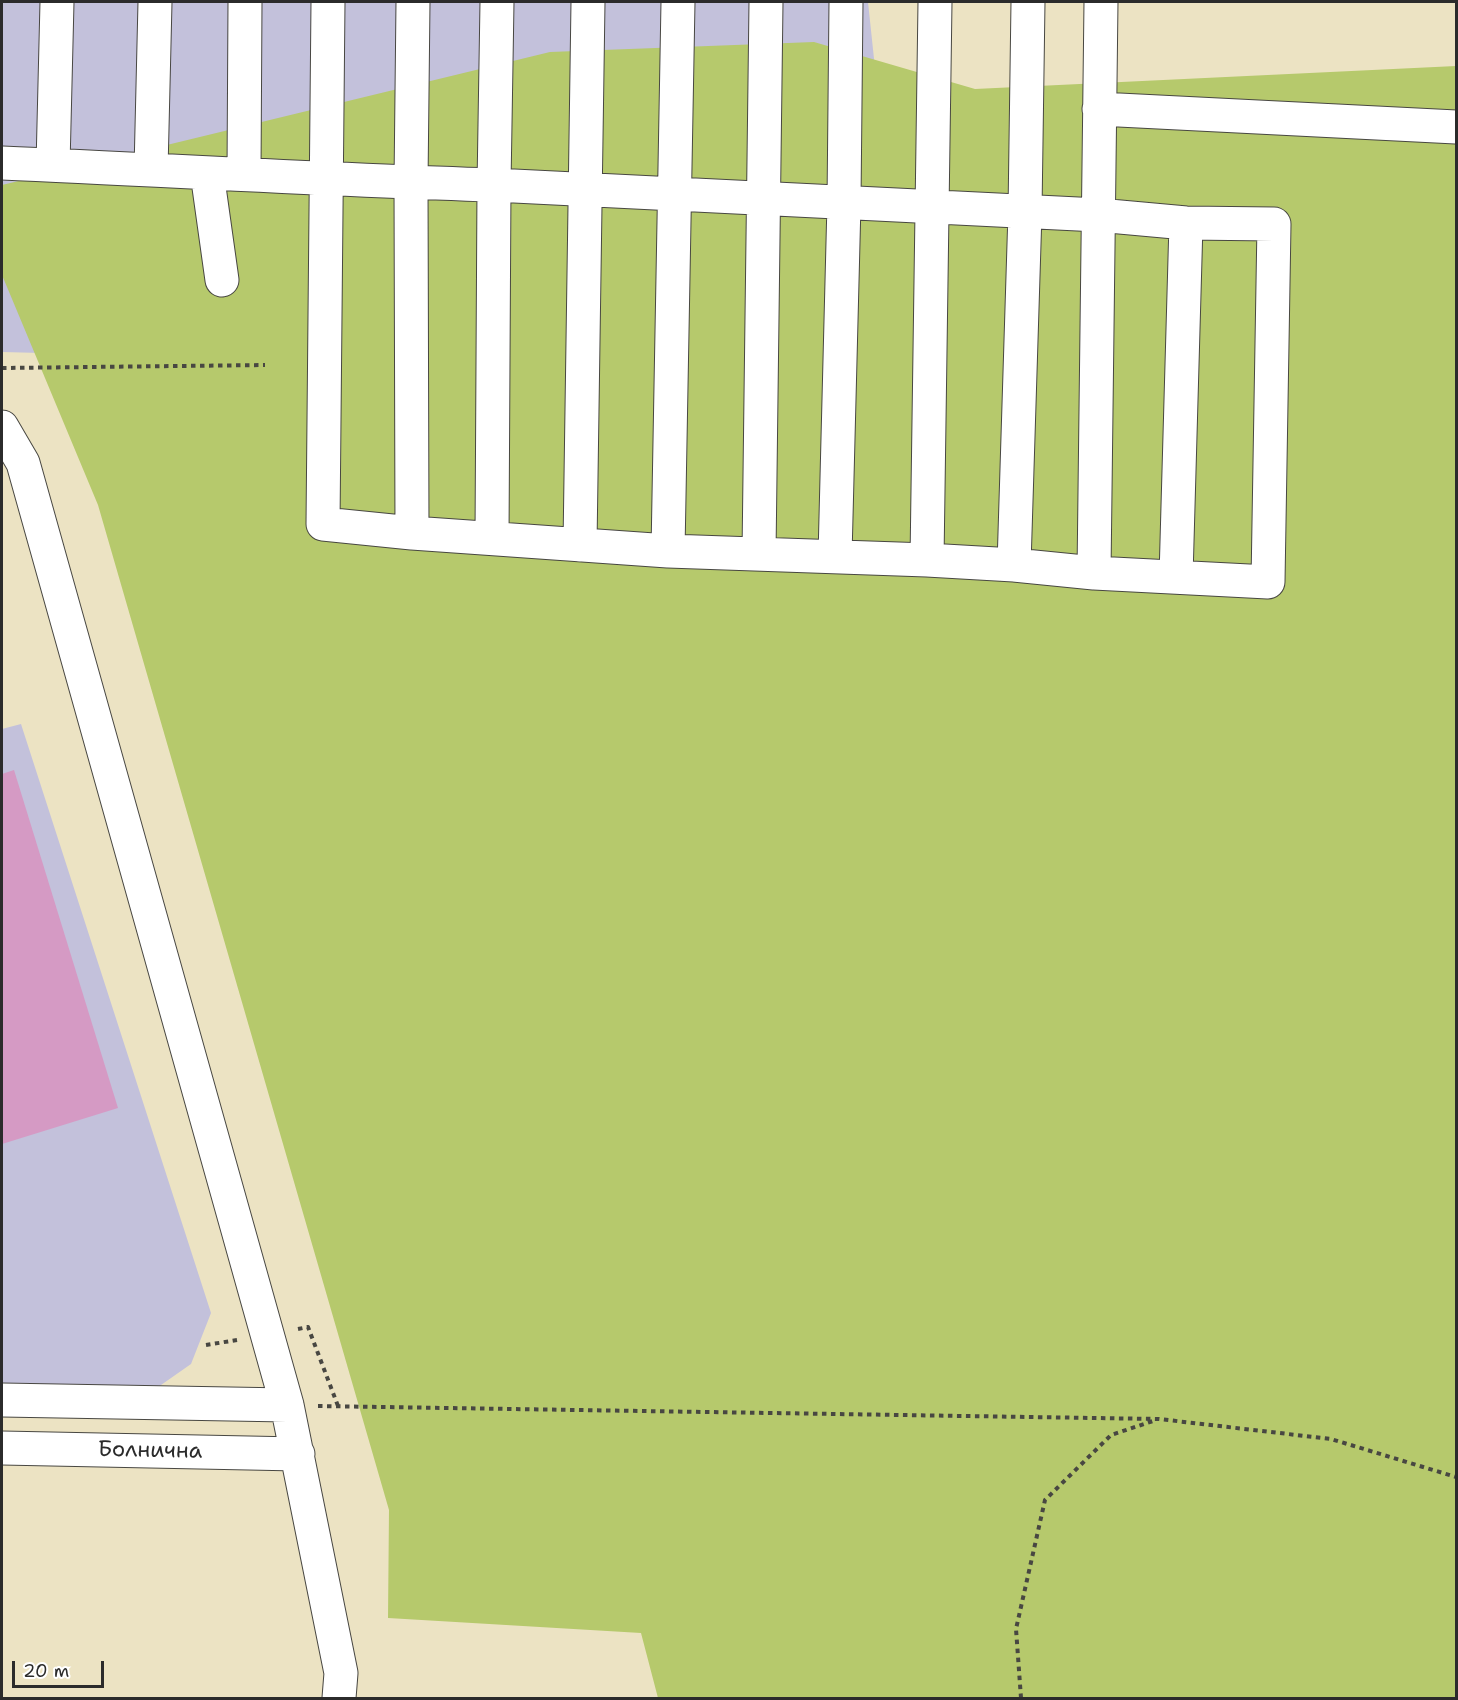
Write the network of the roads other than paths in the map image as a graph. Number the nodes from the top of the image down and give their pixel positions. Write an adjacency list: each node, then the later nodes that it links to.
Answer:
1 (57, 2): 17 (street)
2 (155, 2): 18 (street)
3 (245, 2): 20 (street)
4 (328, 2): 21 (street)
5 (413, 2): 22 (street)
6 (497, 2): 23 (street)
7 (588, 2): 24 (street)
8 (678, 2): 25 (street)
9 (766, 2): 26 (street)
10 (846, 2): 27 (street)
11 (936, 2): 28 (street)
12 (1028, 2): 29 (street)
13 (1101, 2): 14 (street)
14 (1099, 109): 15 (street); 30 (street)
15 (1456, 127)
16 (2, 163): 17 (street)
17 (54, 165): 18 (street)
18 (152, 170): 19 (street)
19 (207, 172): 20 (street); 32 (street)
20 (244, 174): 21 (street)
21 (326, 178): 22 (street); 34 (street)
22 (411, 183): 23 (street); 34 (street)
23 (494, 185): 24 (street); 35 (street)
24 (584, 191): 25 (street); 36 (street)
25 (676, 195): 26 (street); 37 (street)
26 (764, 200): 27 (street); 38 (street)
27 (844, 203): 28 (street); 39 (street)
28 (931, 207): 29 (street); 40 (street)
29 (1025, 212): 30 (street); 41 (street)
30 (1098, 215): 31 (street); 42 (street)
31 (1186, 223): 43 (street); 43 (street)
32 (222, 280)
33 (2, 427): 45 (street)
34 (412, 533): 35 (street)
35 (492, 538): 36 (street)
36 (580, 545): 37 (street)
37 (668, 551): 38 (street)
38 (759, 554): 39 (street)
39 (835, 556): 40 (street)
40 (927, 560): 41 (street)
41 (1014, 565): 42 (street)
42 (1094, 573): 43 (street)
43 (1176, 577)
44 (2, 1400): 45 (street)
45 (287, 1405): 47 (street)
46 (2, 1448): 47 (street, Болнична)
47 (298, 1454): 48 (street)
48 (339, 1698)

